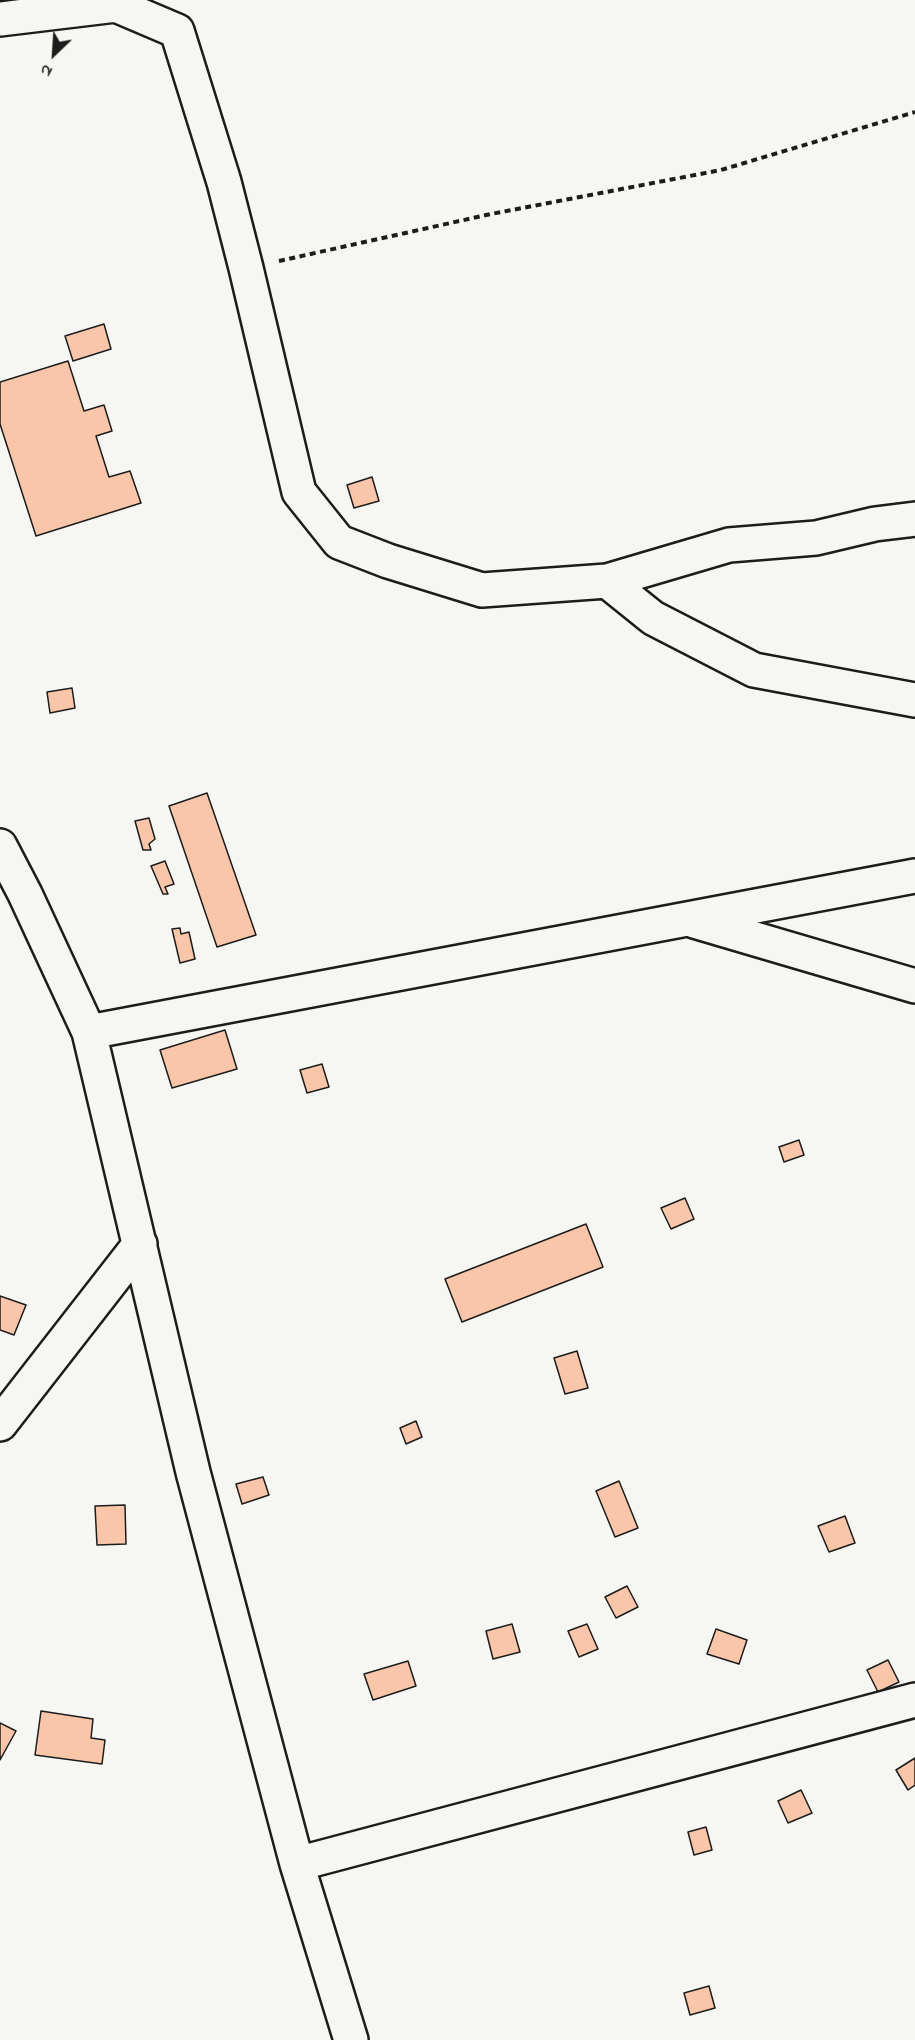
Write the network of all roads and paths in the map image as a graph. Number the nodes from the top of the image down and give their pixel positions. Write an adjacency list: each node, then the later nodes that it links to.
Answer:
1 (0, 20): 3 (street)
2 (915, 112): 3 (path)
3 (246, 268): 5 (street)
4 (915, 519): 5 (street)
5 (607, 581): 6 (street)
6 (915, 700)
7 (0, 846): 11 (street)
8 (915, 876): 9 (street)
9 (686, 919): 10 (street); 11 (street)
10 (915, 986)
11 (89, 1032): 12 (street)
12 (140, 1244): 13 (street); 15 (street)
13 (0, 1424)
14 (915, 1700): 15 (street)
15 (297, 1864): 16 (street)
16 (351, 2040)

